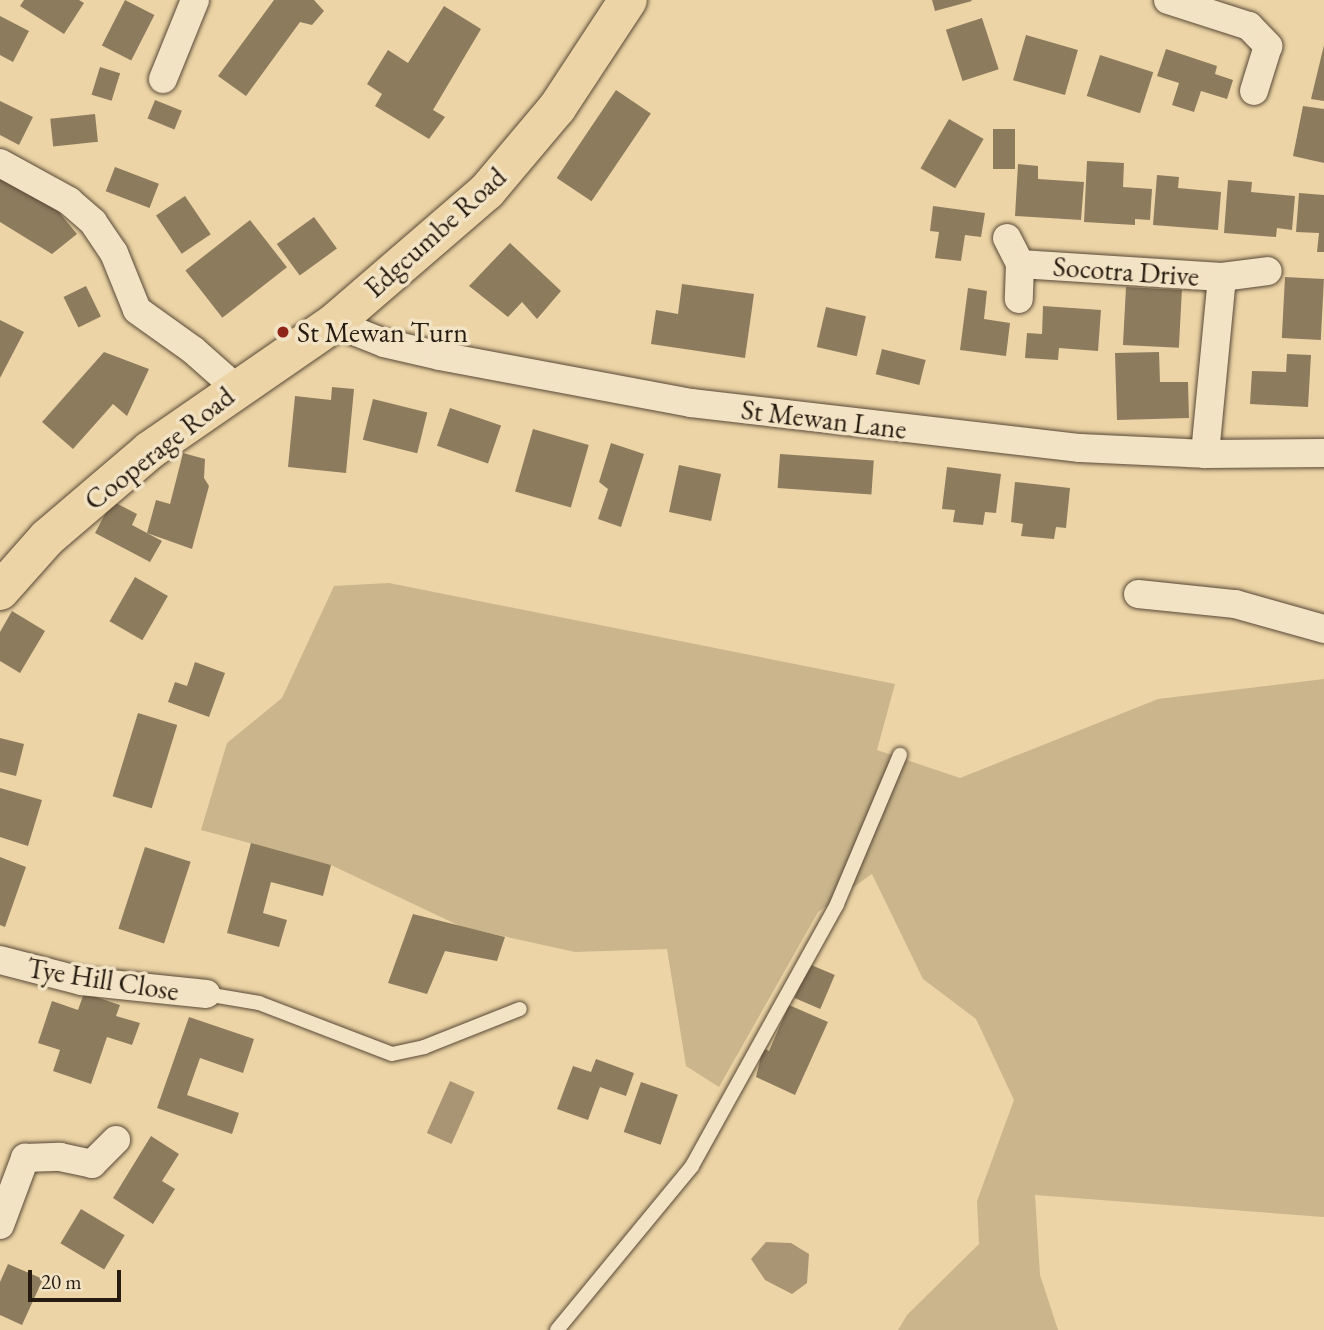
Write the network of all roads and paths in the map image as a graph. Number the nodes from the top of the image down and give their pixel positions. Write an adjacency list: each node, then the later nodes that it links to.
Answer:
1 (195, 0): 4 (street)
2 (628, 0): 12 (main road, Edgcumbe Road)
3 (1168, 0): 5 (street)
4 (163, 79)
5 (1254, 91)
6 (0, 163): 13 (street)
7 (1007, 238): 8 (street)
8 (1020, 264): 10 (street, Socotra Drive); 11 (street)
9 (1268, 271): 10 (street)
10 (1222, 277): 15 (street, Socotra Drive)
11 (1019, 299)
12 (334, 323): 13 (main road, Cooperage Road); 15 (street, St Mewan Lane)
13 (236, 388): 16 (main road, Cooperage Road)
14 (1324, 453): 15 (street, St Mewan Lane)
15 (1205, 454)
16 (0, 591)
17 (1138, 594): 18 (street)
18 (1324, 629)
19 (900, 755): 25 (lane)
20 (0, 960): 21 (street, Tye Hill Close)
21 (206, 994): 22 (lane)
22 (520, 1009)
23 (116, 1140): 24 (street)
24 (0, 1224)
25 (556, 1330)

